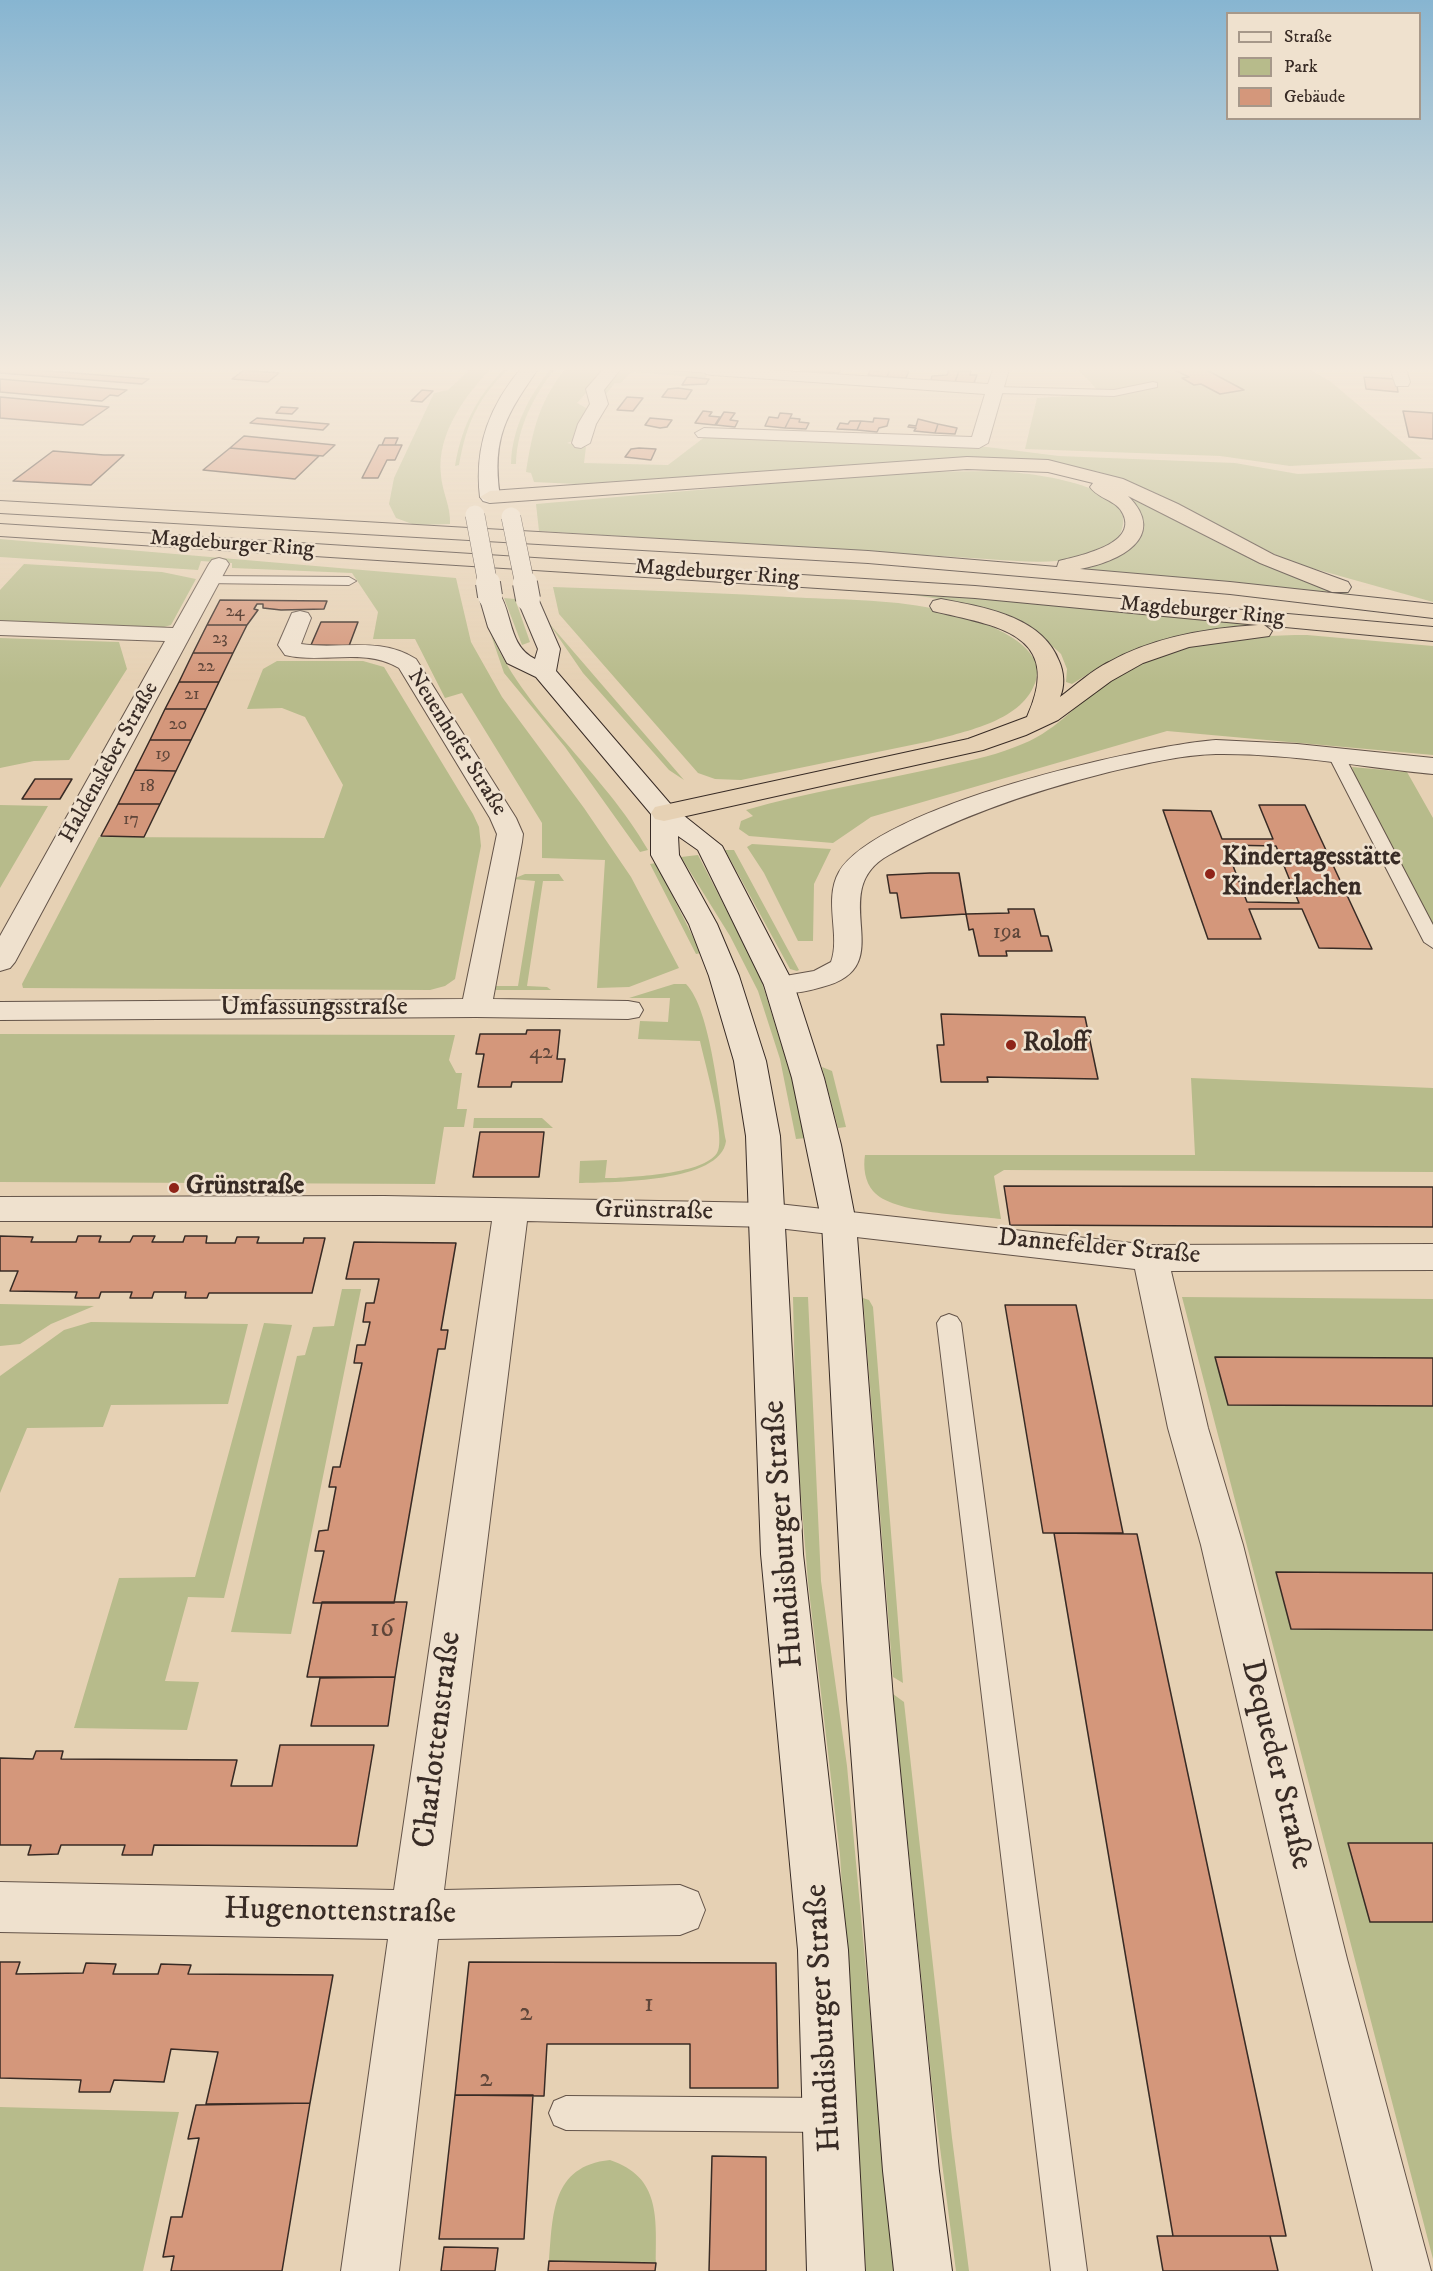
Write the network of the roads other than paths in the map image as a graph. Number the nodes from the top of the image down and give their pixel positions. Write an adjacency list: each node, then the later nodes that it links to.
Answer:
1 (488, 472): 5 (street)
2 (834, 472): 5 (highway)
3 (1043, 472): 10 (highway)
4 (1072, 472): 12 (highway)
5 (490, 497): 17 (street, bridge); 17 (street, bridge)
6 (0, 507): 10 (highway)
7 (0, 520): 12 (highway, Magdeburger Ring)
8 (0, 530): 9 (highway, Magdeburger Ring)
9 (214, 563): 11 (lane); 15 (street, Haldensleber Straße); 16 (highway, Magdeburger Ring); 18 (highway)
10 (967, 565): 12 (highway)
11 (349, 581)
12 (1428, 614)
13 (300, 618): 25 (street, Neuenhofer Straße)
14 (0, 628): 15 (street)
15 (181, 635): 23 (street, Haldensleber Straße)
16 (1433, 635): 18 (highway)
17 (544, 672): 21 (street)
18 (1038, 720): 21 (highway)
19 (1337, 757): 20 (street); 22 (lane); 24 (street)
20 (1433, 766)
21 (664, 813): 24 (street); 30 (street, Hundisburger Straße)
22 (1433, 942)
23 (0, 962)
24 (779, 985): 31 (street)
25 (476, 1008): 26 (street, Umfassungsstraße); 27 (street, Umfassungsstraße)
26 (628, 1010)
27 (0, 1011)
28 (0, 1209): 29 (street, Grünstraße)
29 (511, 1210): 30 (street, Grünstraße); 37 (street, Charlottenstraße)
30 (769, 1215): 31 (street, Grünstraße); 39 (street, Hundisburger Straße)
31 (839, 1223): 33 (street, Dannefelder Straße); 42 (street)
32 (1433, 1257): 33 (street, Dannefelder Straße)
33 (1150, 1258): 44 (street, Dequeder Straße)
34 (949, 1323): 43 (lane)
35 (0, 1908): 37 (street, Hugenottenstraße)
36 (680, 1910): 37 (street, Hugenottenstraße)
37 (417, 1915): 40 (street, Charlottenstraße)
38 (566, 2113): 39 (lane)
39 (831, 2115): 41 (street, Hundisburger Straße)
40 (370, 2271)
41 (836, 2271)
42 (923, 2271)
43 (1069, 2271)
44 (1402, 2271)

